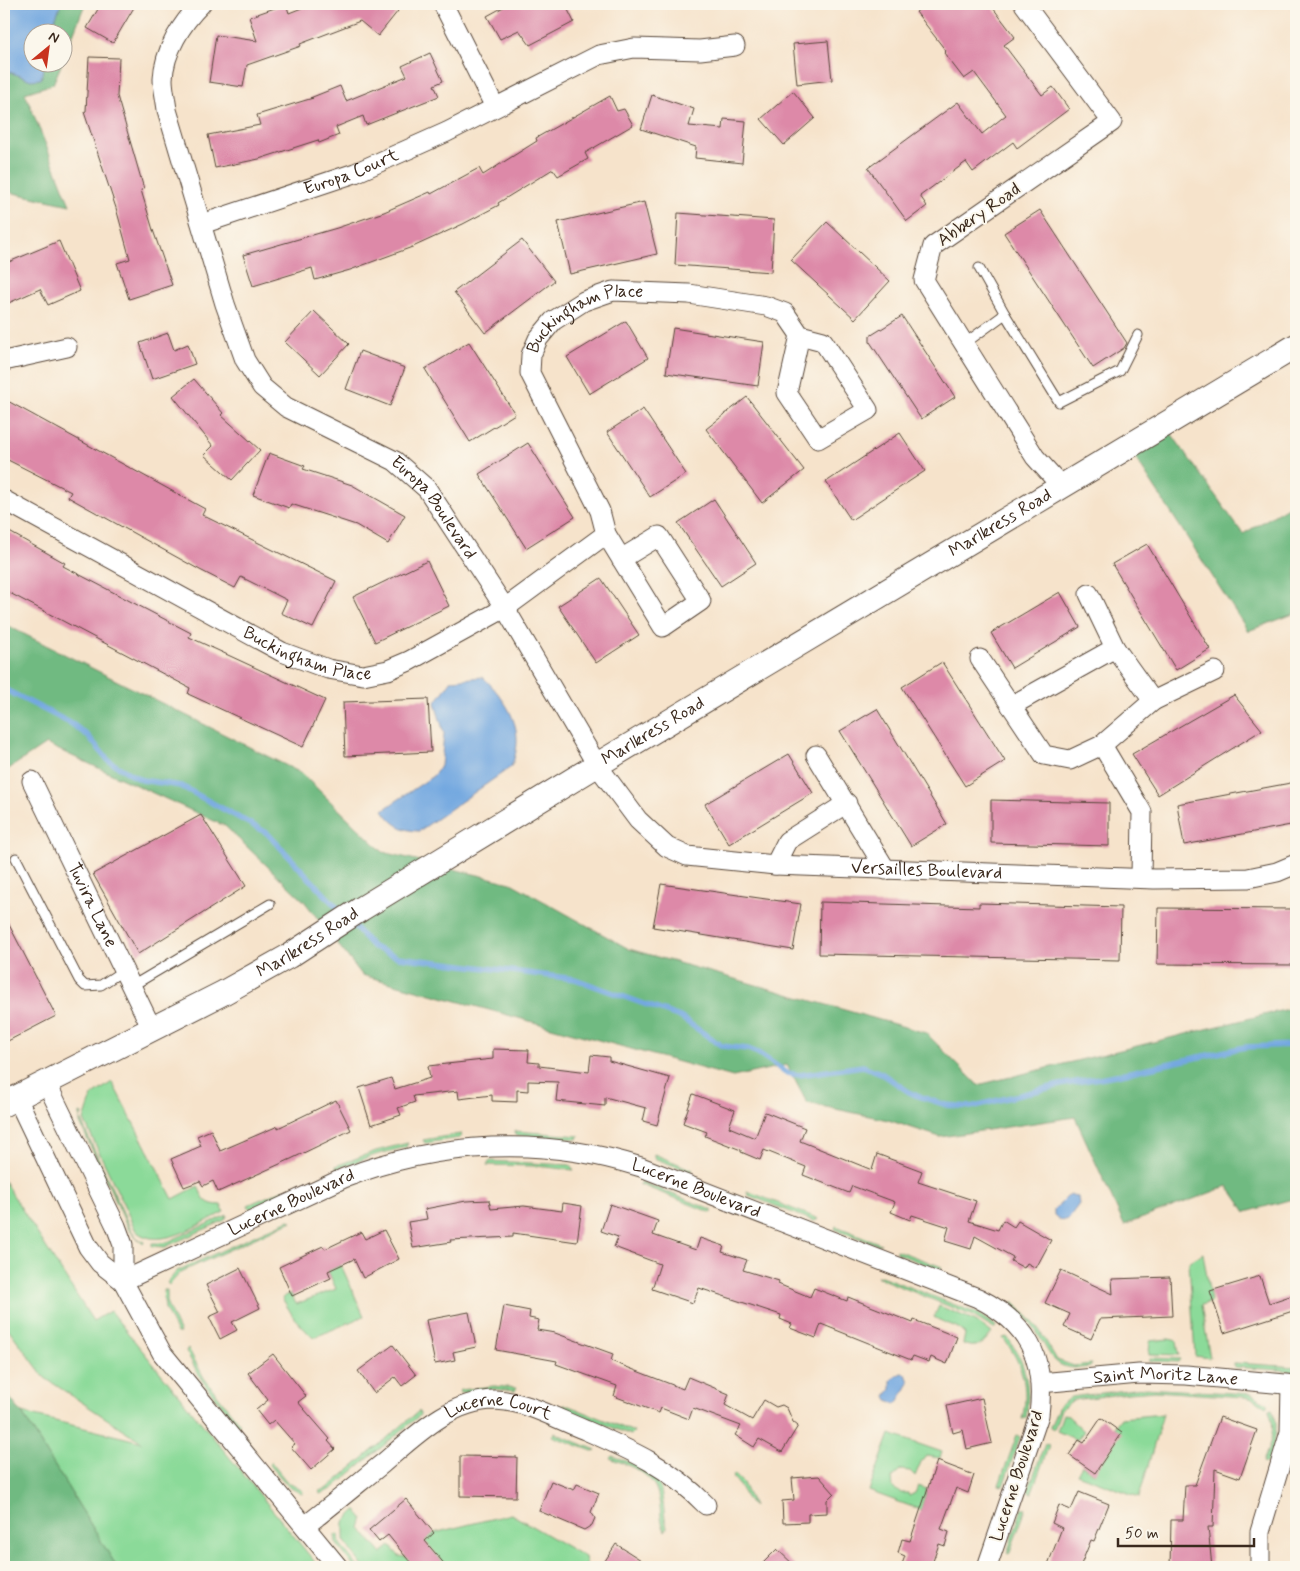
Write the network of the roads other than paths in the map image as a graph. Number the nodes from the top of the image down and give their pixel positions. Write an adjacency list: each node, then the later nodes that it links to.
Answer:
1 (201, 4): 6 (street)
2 (443, 4): 5 (street)
3 (1024, 4): 11 (street, Abbery Road)
4 (736, 46): 5 (street, Europa Court)
5 (495, 107): 6 (street, Europa Court)
6 (202, 224): 20 (street, Europa Boulevard)
7 (979, 268): 8 (lane)
8 (1005, 314): 10 (lane); 11 (lane)
9 (800, 335): 9 (street); 17 (street, Buckingham Place)
10 (1138, 335)
11 (964, 344): 15 (street, Abbery Road)
12 (67, 346): 14 (street)
13 (1296, 346): 15 (street, Marlkress Road)
14 (4, 361)
15 (1062, 487): 28 (street, Marlkress Road)
16 (4, 500): 20 (street, Buckingham Place)
17 (606, 534): 18 (street, Buckingham Place); 20 (street, Buckingham Place)
18 (621, 559): 18 (street, Buckingham Place)
19 (1089, 594): 21 (street)
20 (505, 608): 28 (street, Europa Boulevard)
21 (1115, 648): 24 (street); 25 (street)
22 (980, 659): 25 (street)
23 (1215, 670): 24 (street)
24 (1153, 701): 26 (street)
25 (1011, 706): 26 (street)
26 (1102, 745): 35 (street)
27 (816, 755): 30 (street)
28 (597, 765): 33 (street, Versailles Boulevard); 38 (street, Marlkress Road)
29 (32, 781): 37 (street, Tuvira Lane)
30 (846, 804): 33 (street); 34 (street)
31 (16, 858): 37 (lane)
32 (1296, 864): 35 (street, Versailles Boulevard)
33 (775, 865): 34 (street, Versailles Boulevard)
34 (886, 870): 35 (street, Versailles Boulevard)
35 (1141, 878)
36 (270, 904): 37 (lane)
37 (128, 978): 38 (street, Tuvira Lane)
38 (152, 1029): 39 (street, Marlkress Road)
39 (47, 1084): 40 (street, Marlkress Road); 41 (street)
40 (10, 1101): 41 (street)
41 (124, 1281): 42 (street, Lucerne Boulevard); 45 (street)
42 (1040, 1383): 43 (street, Saint Moritz Lane); 47 (street, Lucerne Boulevard)
43 (1294, 1385): 48 (street, Saint Moritz Lane)
44 (706, 1505): 45 (street, Lucerne Court)
45 (305, 1526): 46 (street)
46 (338, 1567)
47 (987, 1567)
48 (1260, 1567)

